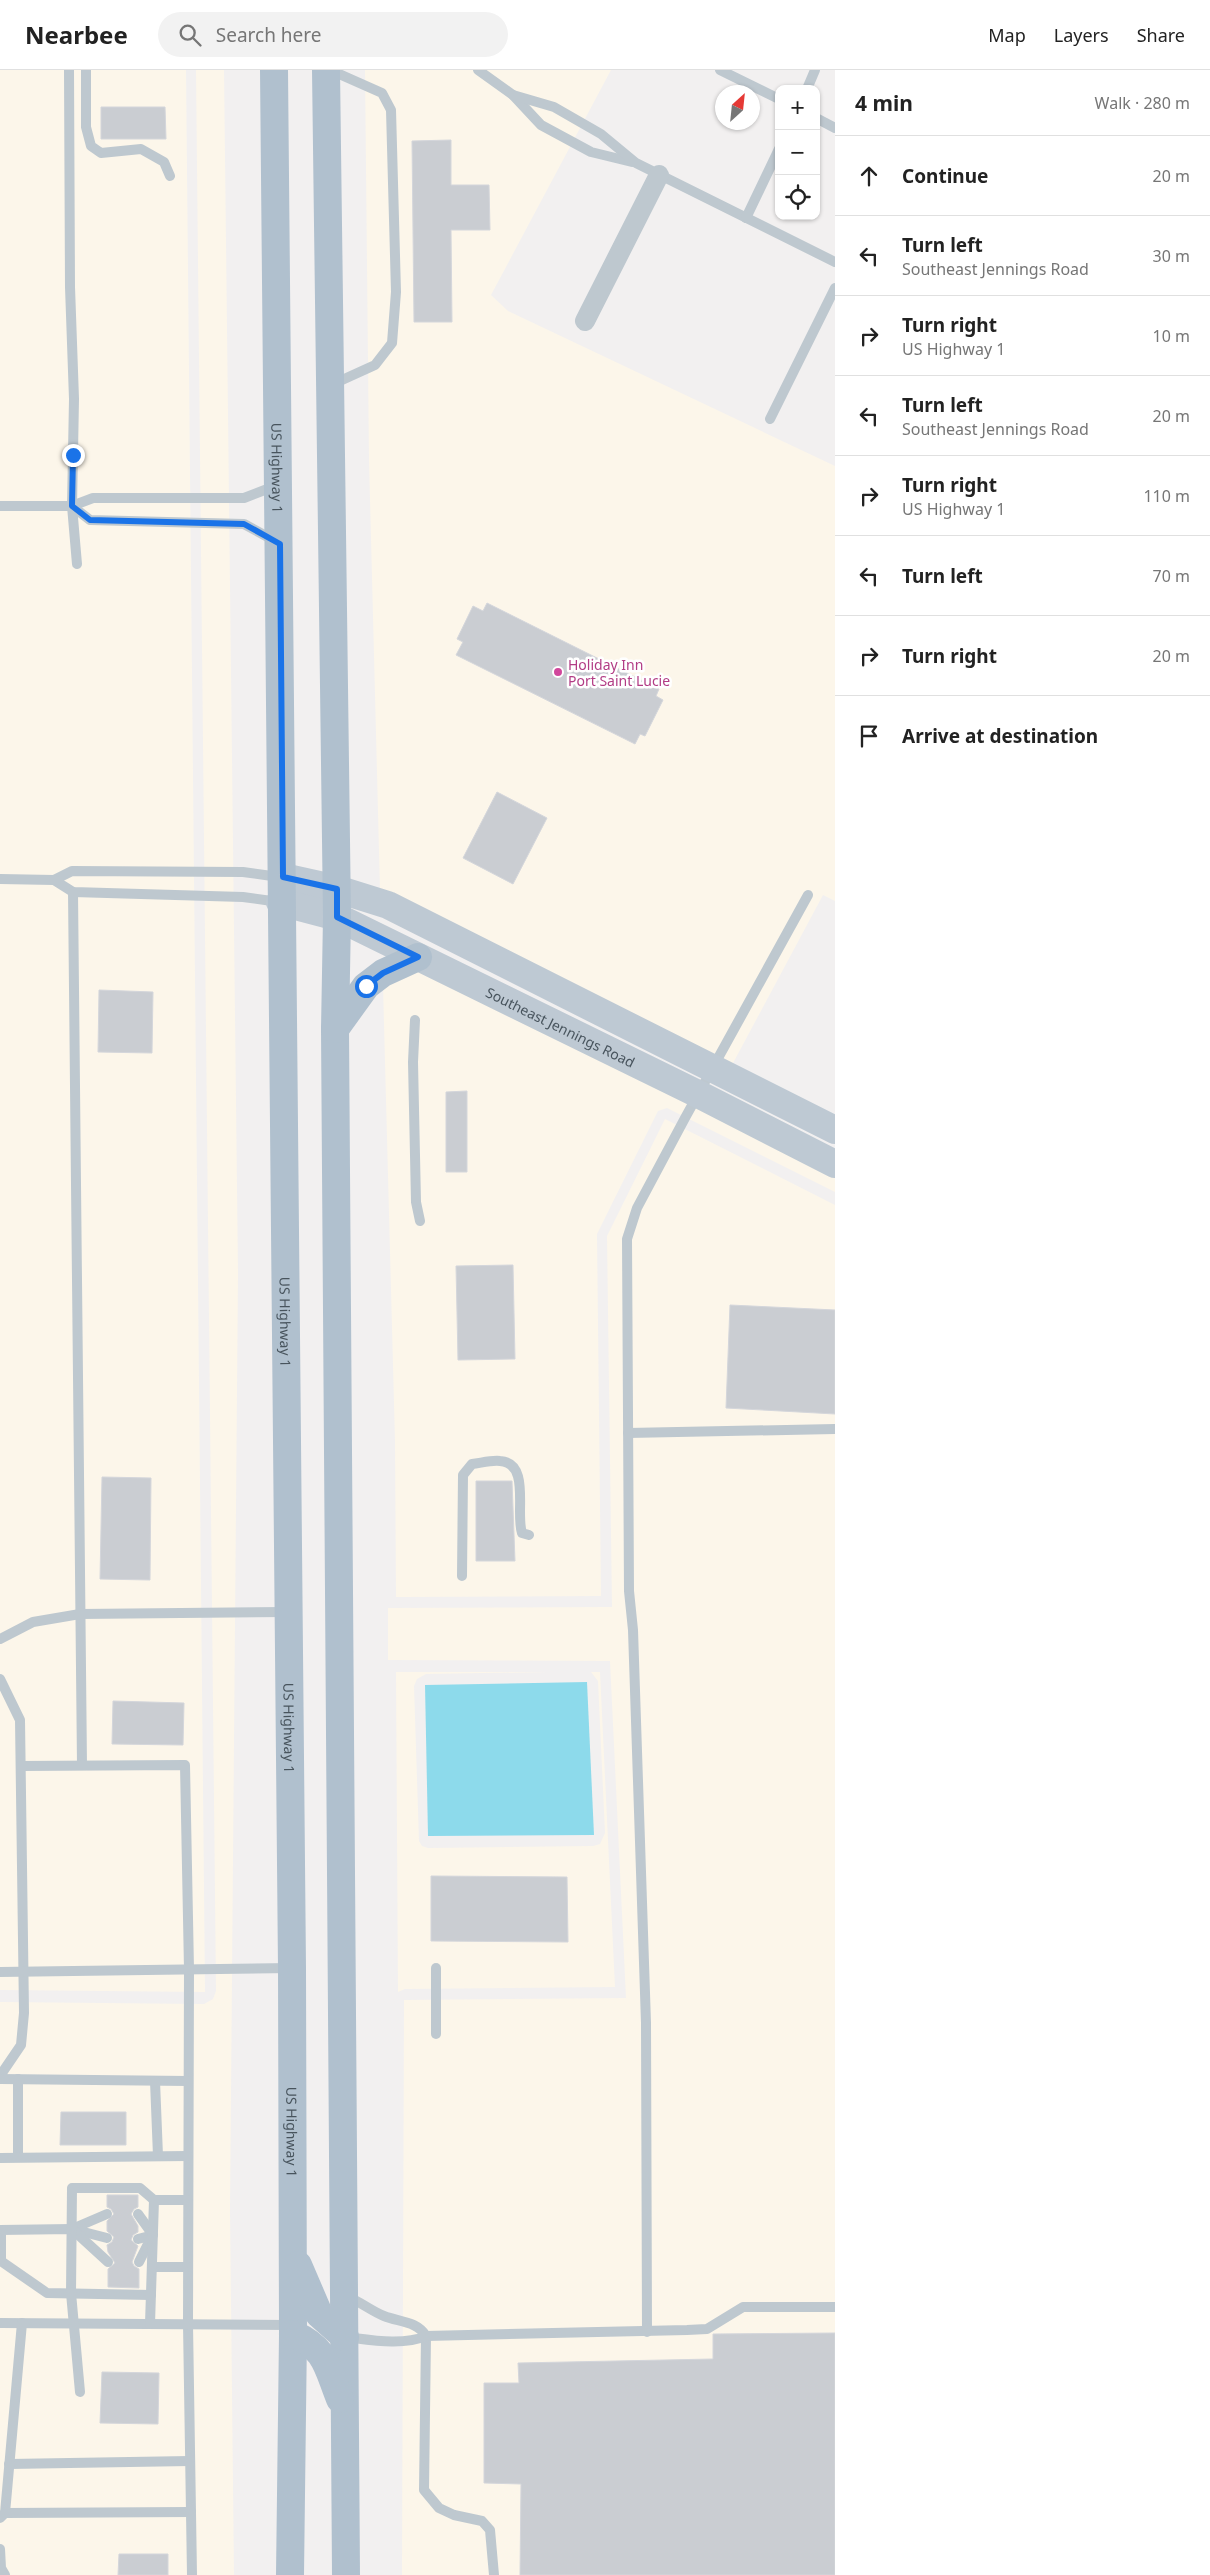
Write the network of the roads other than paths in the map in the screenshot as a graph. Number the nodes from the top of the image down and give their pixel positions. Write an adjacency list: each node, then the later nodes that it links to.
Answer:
1 (69, 70): 25 (lane)
2 (86, 70): 16 (lane)
3 (274, 70): 23 (main road, US Highway 1)
4 (328, 70): 21 (main road); 21 (lane)
5 (478, 70): 9 (lane)
6 (720, 70): 10 (lane)
7 (815, 70): 8 (lane)
8 (809, 85)
9 (513, 95): 14 (lane); 14 (lane)
10 (775, 97)
11 (820, 120): 12 (lane)
12 (835, 128)
13 (775, 157): 17 (lane)
14 (636, 163): 15 (lane)
15 (659, 175): 17 (lane); 20 (street)
16 (170, 176)
17 (746, 218): 18 (lane)
18 (835, 262)
19 (835, 288): 22 (lane)
20 (585, 321)
21 (330, 385): 30 (main road)
22 (770, 419)
23 (279, 484): 25 (lane); 26 (main road, US Highway 1)
24 (0, 506): 25 (lane)
25 (72, 506): 26 (lane); 27 (lane)
26 (280, 544): 31 (main road, US Highway 1)
27 (77, 564)
28 (0, 880): 29 (lane)
29 (54, 880): 31 (lane); 32 (lane)
30 (337, 889): 31 (street); 34 (main road); 38 (street)
31 (282, 890): 32 (lane); 34 (street, Southeast Jennings Road); 47 (main road, US Highway 1)
32 (73, 892): 48 (lane)
33 (808, 895): 38 (lane)
34 (337, 917): 35 (street, Southeast Jennings Road); 37 (main road)
35 (418, 957): 37 (main road); 39 (street, Southeast Jennings Road)
36 (416, 1020): 42 (lane)
37 (335, 1029): 83 (main road)
38 (712, 1068): 39 (lane); 40 (street)
39 (698, 1094): 41 (street, Southeast Jennings Road); 44 (lane)
40 (835, 1130)
41 (835, 1164)
42 (420, 1222)
43 (835, 1429): 44 (lane)
44 (628, 1433): 91 (lane)
45 (529, 1535): 46 (lane)
46 (462, 1576)
47 (288, 1612): 48 (lane); 53 (main road, US Highway 1)
48 (80, 1614): 49 (lane); 52 (lane)
49 (0, 1639)
50 (0, 1679): 51 (lane)
51 (21, 1766): 52 (lane); 56 (lane)
52 (82, 1766): 55 (lane)
53 (292, 1968): 55 (lane); 76 (main road, US Highway 1)
54 (436, 1968): 58 (lane)
55 (189, 1969): 56 (lane); 62 (lane)
56 (23, 1971): 57 (lane); 59 (lane)
57 (0, 1972)
58 (436, 2034)
59 (0, 2078): 60 (lane)
60 (18, 2079): 61 (lane); 65 (lane)
61 (155, 2081): 62 (lane); 63 (lane)
62 (188, 2081): 64 (lane)
63 (158, 2156): 64 (lane); 65 (lane)
64 (188, 2156): 68 (lane)
65 (18, 2157): 66 (lane)
66 (0, 2158)
67 (154, 2200): 68 (lane); 71 (lane); 73 (lane)
68 (188, 2200): 80 (lane)
69 (107, 2214): 71 (lane)
70 (138, 2214): 73 (lane)
71 (72, 2229): 72 (lane); 74 (lane); 77 (lane); 81 (lane)
72 (1, 2230): 81 (lane)
73 (153, 2235): 75 (lane); 78 (lane); 79 (lane)
74 (107, 2238)
75 (138, 2239)
76 (293, 2254): 90 (main road, US Highway 1); 93 (main road)
77 (108, 2262)
78 (139, 2262)
79 (152, 2267): 80 (lane); 82 (lane)
80 (188, 2267): 89 (lane)
81 (71, 2294): 82 (lane); 87 (lane)
82 (151, 2295): 88 (lane)
83 (345, 2296): 92 (lane); 93 (main road)
84 (835, 2307): 91 (lane)
85 (0, 2323): 86 (lane)
86 (22, 2323): 87 (lane); 97 (lane)
87 (74, 2323): 88 (lane); 94 (lane)
88 (150, 2324): 89 (lane)
89 (188, 2324): 90 (lane); 96 (lane)
90 (293, 2329): 95 (main road); 104 (main road, US Highway 1)
91 (647, 2332): 92 (lane)
92 (426, 2336): 93 (lane); 106 (lane)
93 (345, 2337): 95 (main road)
94 (80, 2392)
95 (346, 2415): 105 (main road)
96 (190, 2461): 97 (lane); 98 (lane)
97 (9, 2464): 99 (lane)
98 (191, 2512): 99 (lane); 103 (lane)
99 (2, 2516)
100 (0, 2550): 101 (lane)
101 (0, 2557): 102 (lane)
102 (5, 2575)
103 (192, 2575)
104 (290, 2575)
105 (346, 2575)
106 (494, 2575)

